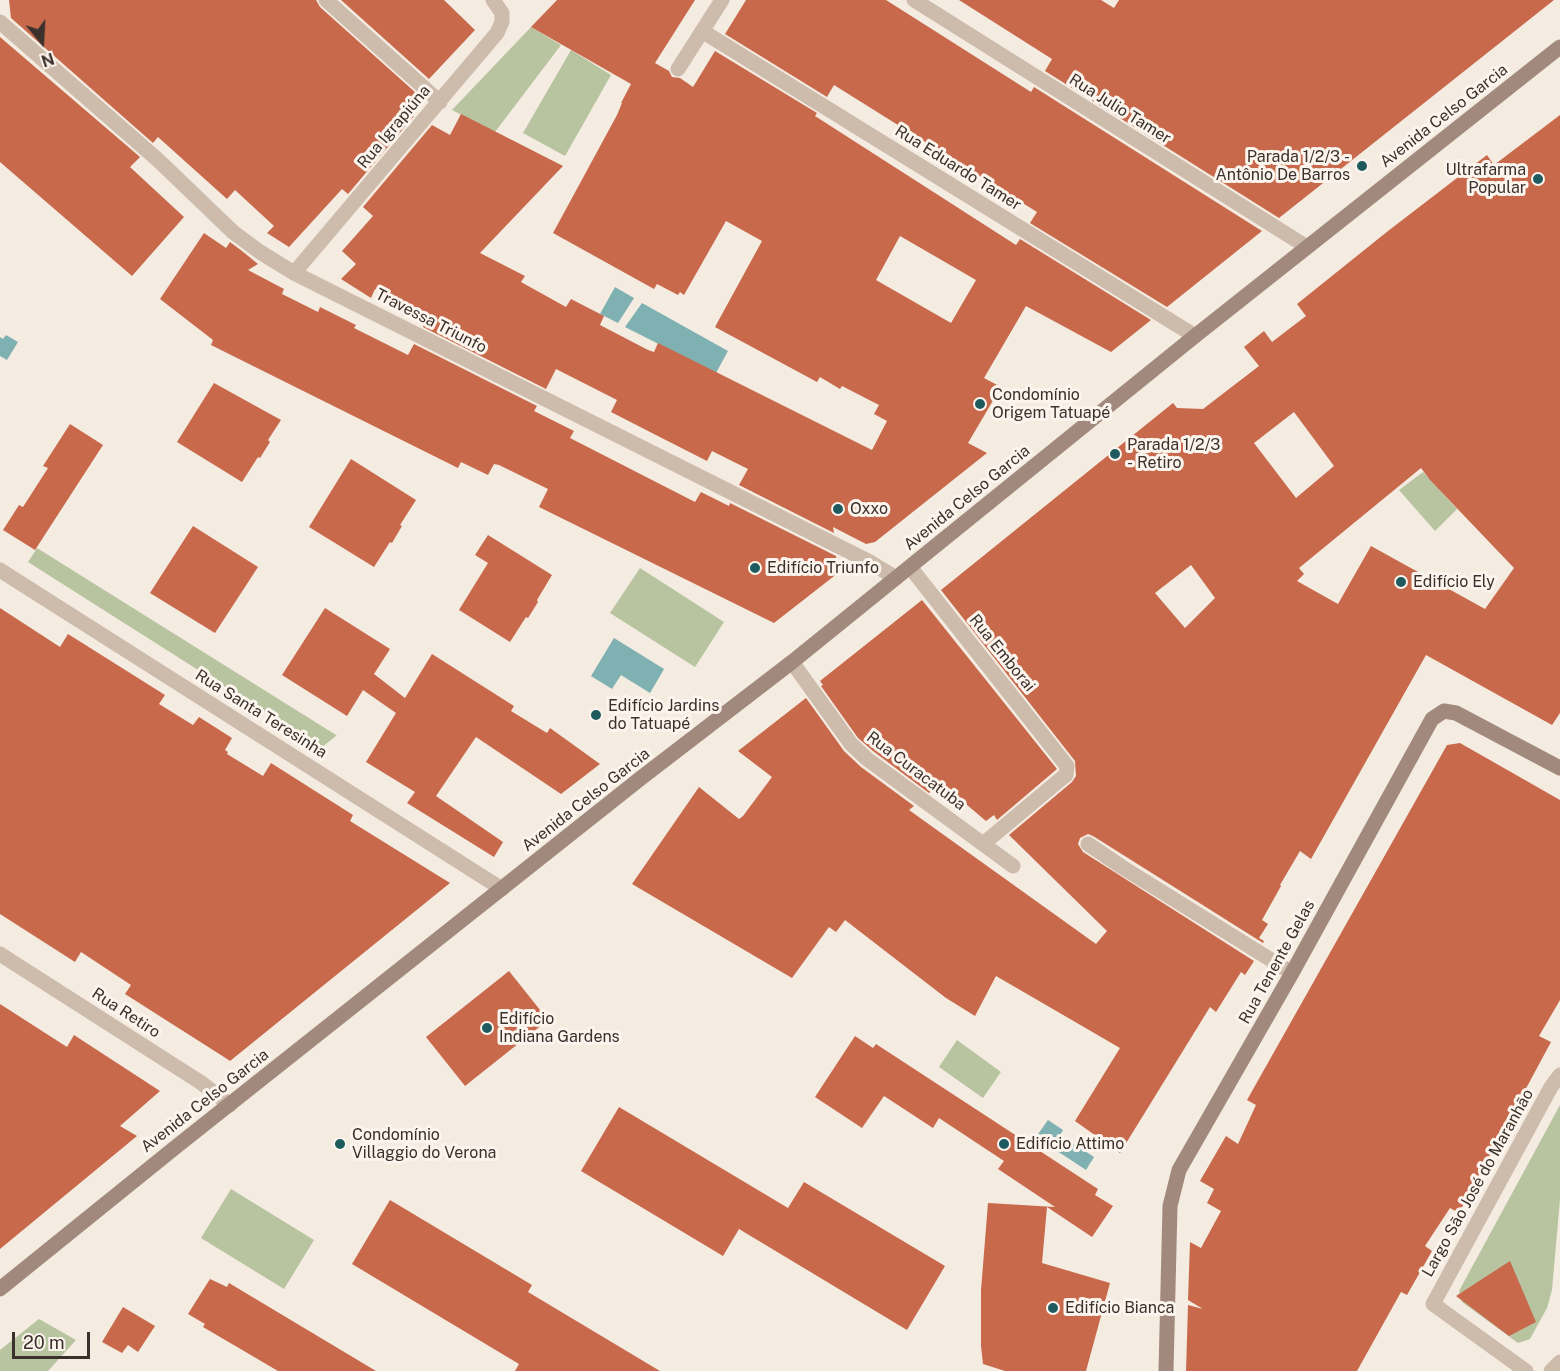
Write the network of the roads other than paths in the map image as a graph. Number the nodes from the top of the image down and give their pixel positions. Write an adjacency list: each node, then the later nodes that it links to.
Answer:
1 (326, 0): 9 (street)
2 (493, 0): 9 (street, Rua Igrapiúna)
3 (722, 0): 6 (street)
4 (914, 0): 10 (street, Rua Julio Tamer)
5 (0, 22): 11 (street, Travessa Triunfo)
6 (702, 31): 8 (street); 12 (street, Rua Eduardo Tamer)
7 (1560, 47): 10 (main road, Avenida Celso Garcia)
8 (678, 69)
9 (440, 102): 11 (street, Rua Igrapiúna)
10 (1307, 247): 12 (main road, Avenida Celso Garcia)
11 (294, 273): 15 (street, Travessa Triunfo)
12 (1195, 336): 13 (main road, Avenida Celso Garcia)
13 (910, 567): 15 (main road, Avenida Celso Garcia); 18 (street, Rua Emborai)
14 (0, 570): 21 (street, Rua Santa Teresinha)
15 (896, 578): 16 (main road, Avenida Celso Garcia)
16 (792, 662): 18 (street, Rua Curacatuba); 21 (main road, Avenida Celso Garcia)
17 (1560, 768): 23 (main road, Rua Tenente Gelas)
18 (982, 843): 20 (street, Rua Curacatuba)
19 (1088, 844): 23 (street)
20 (1012, 866)
21 (502, 889): 25 (main road, Avenida Celso Garcia)
22 (0, 954): 25 (street, Rua Retiro)
23 (1292, 973): 28 (main road, Rua Tenente Gelas)
24 (1560, 1075): 29 (street, Largo São José do Maranhão)
25 (230, 1105): 26 (main road, Avenida Celso Garcia)
26 (0, 1289)
27 (1560, 1362): 30 (street)
28 (1167, 1371)
29 (1526, 1371)
30 (1551, 1371)

